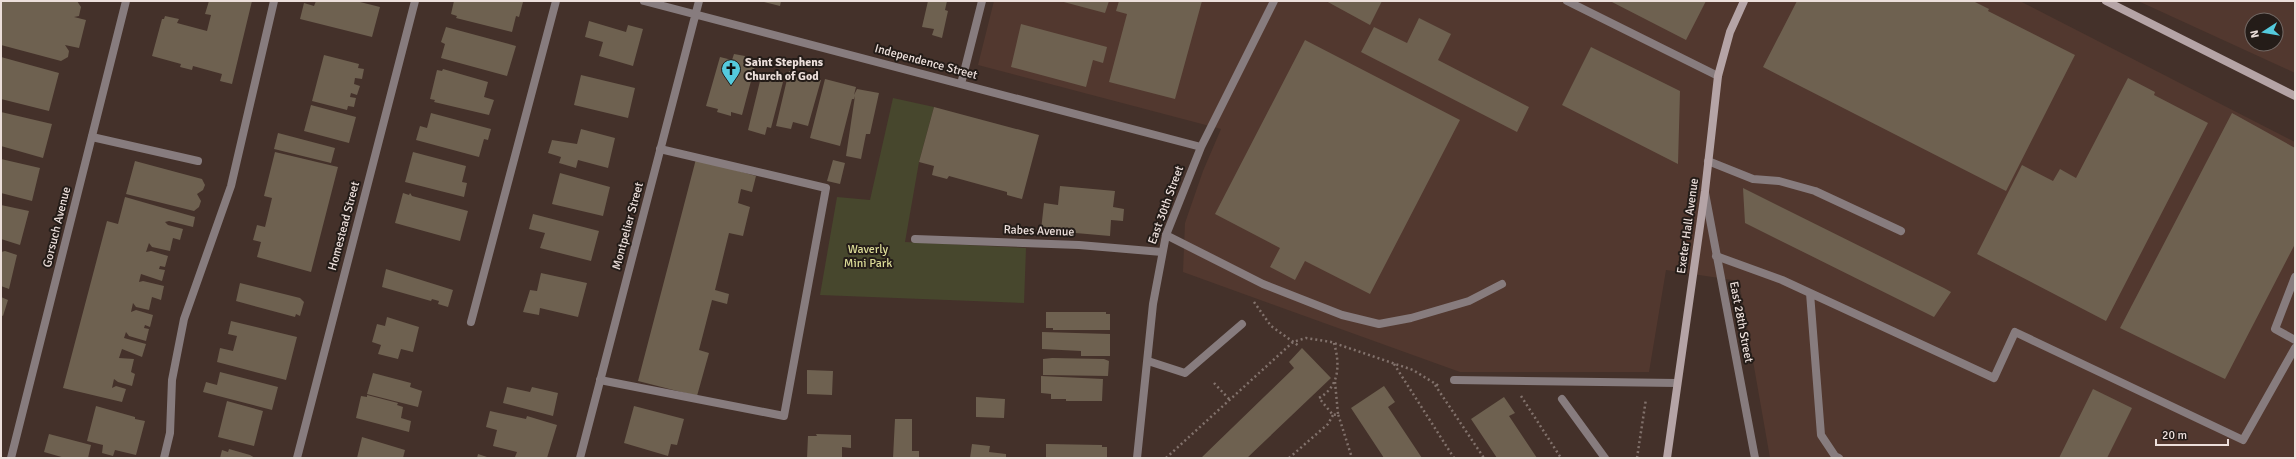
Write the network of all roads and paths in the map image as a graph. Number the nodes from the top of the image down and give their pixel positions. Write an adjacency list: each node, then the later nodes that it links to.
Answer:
1 (126, 1): 16 (street, Gorsuch Avenue)
2 (274, 1): 54 (street)
3 (415, 1): 55 (street, Homestead Street)
4 (556, 1): 31 (street)
5 (644, 1): 12 (street, Independence Street)
6 (699, 1): 12 (street, Montpelier Street)
7 (982, 1): 14 (street)
8 (1274, 1): 17 (street, East 30th Street)
9 (1567, 1): 13 (street)
10 (1744, 1): 13 (street, Exeter Hall Avenue)
11 (2106, 1): 15 (street)
12 (696, 14): 14 (street, Independence Street); 18 (street, Montpelier Street)
13 (1718, 76): 20 (street, Exeter Hall Avenue)
14 (961, 84): 17 (street, Independence Street)
15 (2295, 96)
16 (92, 137): 19 (street); 53 (street, Gorsuch Avenue)
17 (1201, 147): 23 (street, East 30th Street)
18 (660, 149): 40 (street, Montpelier Street); 40 (street)
19 (198, 161)
20 (1708, 161): 21 (street, Exeter Hall Avenue); 22 (street)
21 (1705, 191): 26 (street, East 28th Street); 46 (street, Exeter Hall Avenue)
22 (1901, 231)
23 (1166, 235): 25 (street, East 30th Street); 28 (street)
24 (915, 239): 25 (street, Rabes Avenue)
25 (1162, 252): 38 (street, East 30th Street)
26 (1716, 256): 29 (street); 67 (street, East 28th Street)
27 (2295, 277): 33 (street)
28 (1502, 284)
29 (1810, 293): 37 (street); 68 (street)
30 (1254, 302): 34 (path)
31 (471, 322)
32 (1242, 324): 38 (street)
33 (2295, 340)
34 (1293, 342): 35 (path); 36 (path); 50 (path)
35 (1334, 343): 39 (path); 42 (path)
36 (1299, 346)
37 (2295, 348)
38 (1148, 361): 57 (street, East 30th Street)
39 (1394, 364): 44 (path); 61 (path)
40 (600, 380): 56 (street, Montpelier Street)
41 (1454, 380): 45 (street)
42 (1335, 382): 51 (path); 52 (path)
43 (1214, 383): 50 (path)
44 (1434, 383): 47 (path); 62 (path)
45 (1648, 383): 46 (street); 65 (path)
46 (1678, 383): 66 (street, Exeter Hall Avenue)
47 (1441, 388)
48 (1516, 390): 63 (path)
49 (1562, 399): 64 (street)
50 (1230, 400): 58 (path)
51 (1338, 414): 52 (path); 60 (path)
52 (1333, 415): 59 (path)
53 (11, 458)
54 (164, 458)
55 (297, 458)
56 (580, 458)
57 (1137, 458)
58 (1166, 458)
59 (1288, 458)
60 (1352, 458)
61 (1454, 458)
62 (1484, 458)
63 (1561, 458)
64 (1605, 458)
65 (1636, 458)
66 (1667, 458)
67 (1755, 458)
68 (1839, 458)

